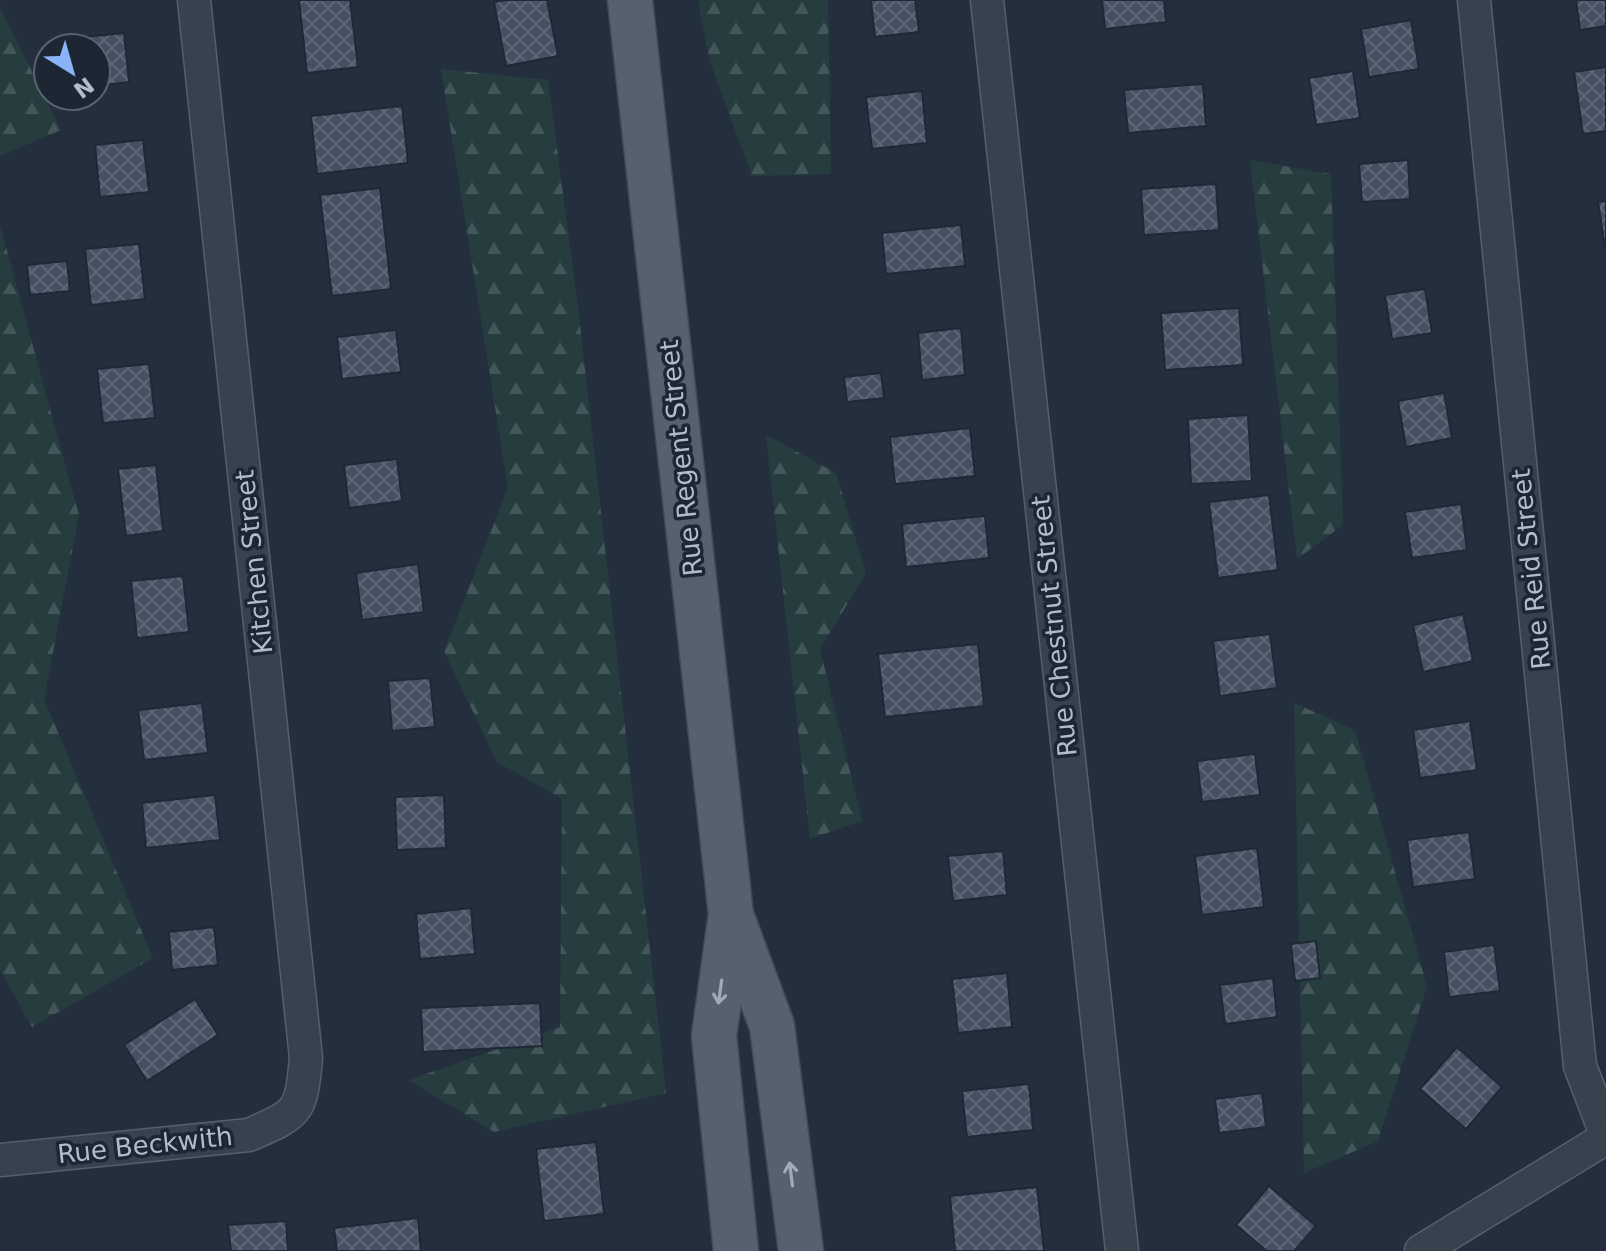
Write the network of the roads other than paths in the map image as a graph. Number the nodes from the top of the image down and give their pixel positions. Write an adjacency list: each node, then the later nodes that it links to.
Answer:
1 (194, 0): 6 (street, Kitchen Street)
2 (630, 0): 5 (main road, Rue Regent Street)
3 (987, 0): 11 (street, Rue Chestnut Street)
4 (1474, 0): 7 (street, Rue Reid Street)
5 (731, 915): 9 (main road, Rue Regent Street, one-way to 9); 10 (main road, Rue Regent Street, one-way to 5)
6 (286, 1119): 8 (street, Rue Beckwith)
7 (1606, 1136): 12 (street)
8 (0, 1160)
9 (736, 1251)
10 (801, 1251)
11 (1122, 1251)
12 (1421, 1251)

